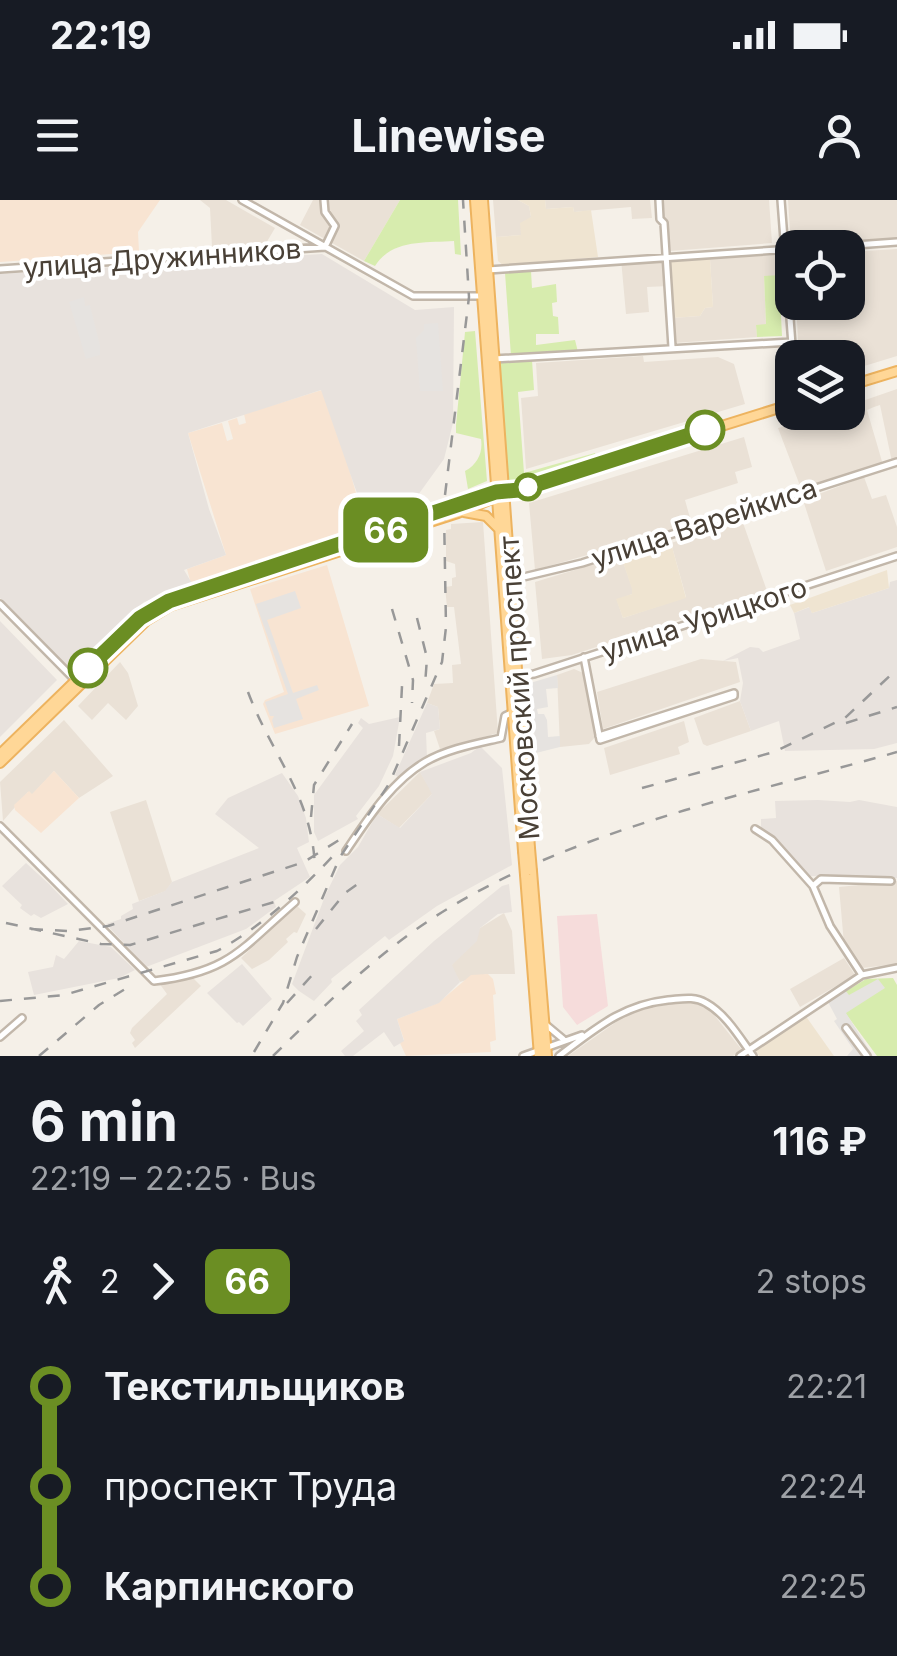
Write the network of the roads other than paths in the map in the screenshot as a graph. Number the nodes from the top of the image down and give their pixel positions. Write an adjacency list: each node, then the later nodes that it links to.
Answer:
1 (242, 200): 10 (street)
2 (324, 200): 10 (street)
3 (474, 200): 15 (main road, Московский проспект)
4 (483, 200): 14 (main road, Московский проспект)
5 (659, 200): 12 (street)
6 (780, 200): 7 (street)
7 (782, 230)
8 (897, 242): 9 (street)
9 (865, 244)
10 (325, 247): 13 (street, улица Дружинников); 15 (street)
11 (775, 250): 12 (street)
12 (667, 256): 14 (street); 17 (street)
13 (0, 269)
14 (488, 270): 18 (main road, Московский проспект)
15 (481, 296): 23 (main road, Московский проспект)
16 (775, 343): 17 (street)
17 (672, 347): 18 (street)
18 (494, 360): 23 (main road, Московский проспект)
19 (897, 371): 20 (main road)
20 (865, 381)
21 (775, 409): 23 (main road)
22 (897, 462): 27 (street, улица Варейкиса)
23 (499, 495): 24 (main road); 25 (main road, Московский проспект); 27 (main road, Московский проспект); 28 (main road)
24 (458, 513): 25 (main road); 28 (main road)
25 (499, 529): 31 (main road, Московский проспект)
26 (897, 556): 30 (street, улица Урицкого)
27 (510, 580): 31 (main road, Московский проспект)
28 (220, 587): 32 (main road)
29 (0, 604): 32 (street)
30 (584, 658): 31 (street, улица Урицкого); 34 (street)
31 (514, 676): 33 (main road, Московский проспект); 39 (main road, Московский проспект)
32 (78, 683): 35 (main road); 36 (main road)
33 (513, 712): 39 (main road, Московский проспект); 40 (street)
34 (600, 738): 34 (street)
35 (0, 754)
36 (0, 764)
37 (0, 826): 44 (street)
38 (755, 829): 43 (street)
39 (527, 849): 41 (main road, Московский проспект, bridge)
40 (346, 852)
41 (528, 873): 48 (main road, Московский проспект); 55 (main road, Московский проспект)
42 (890, 881): 43 (street)
43 (812, 886): 46 (street)
44 (295, 902)
45 (897, 968): 46 (street)
46 (862, 974): 53 (street)
47 (22, 1018): 51 (street)
48 (543, 1020): 52 (street); 55 (main road, Московский проспект)
49 (846, 1028): 60 (street)
50 (585, 1034): 52 (street); 53 (street); 54 (street)
51 (0, 1037)
52 (565, 1040): 54 (street); 55 (street)
53 (747, 1048): 58 (street); 59 (street)
54 (566, 1050): 57 (street)
55 (543, 1052): 56 (street)
56 (523, 1056)
57 (559, 1056)
58 (740, 1056)
59 (752, 1056)
60 (866, 1056)

